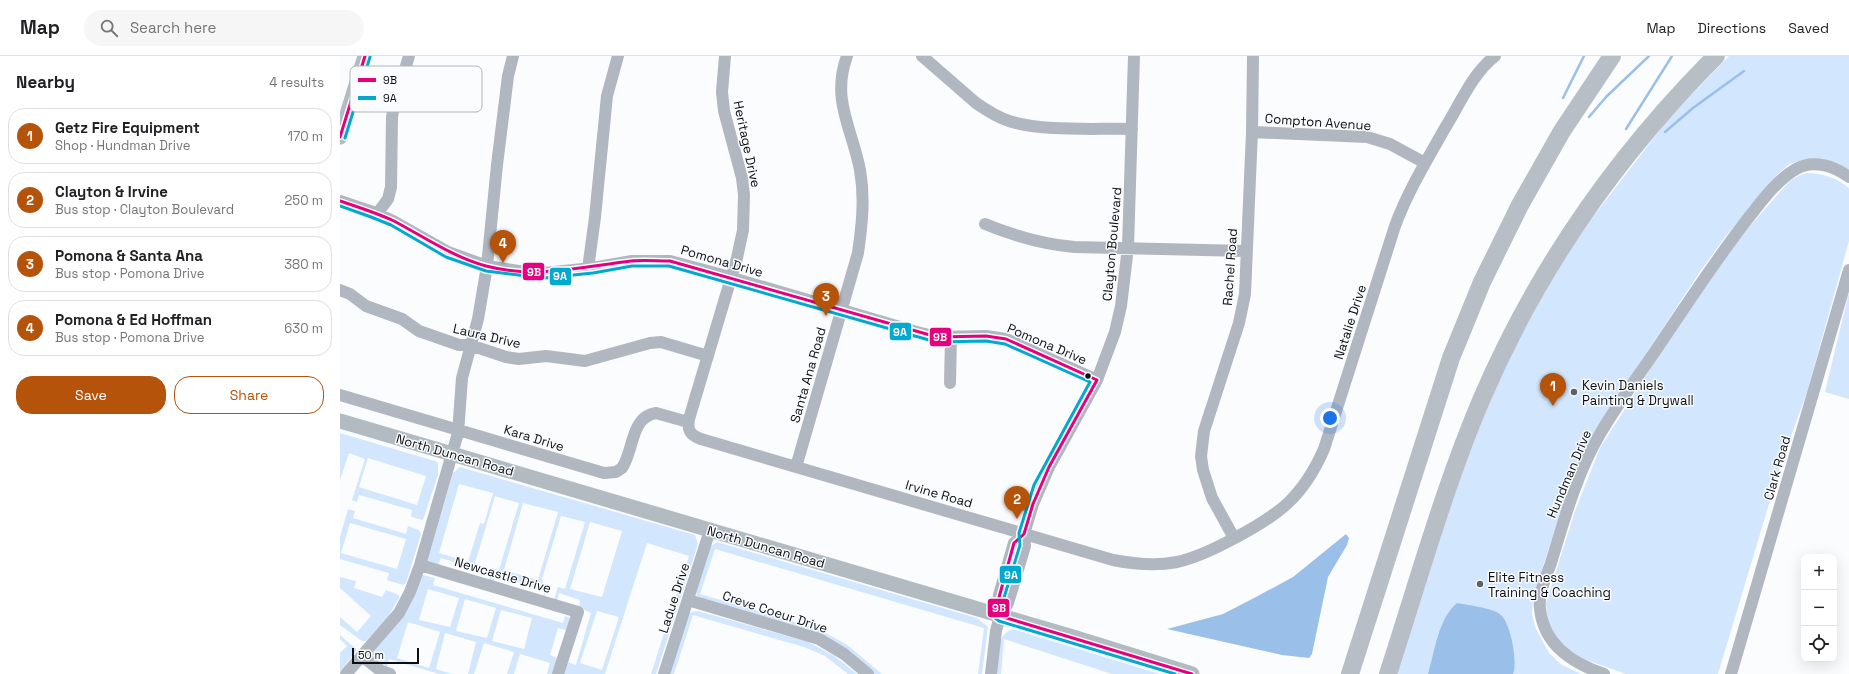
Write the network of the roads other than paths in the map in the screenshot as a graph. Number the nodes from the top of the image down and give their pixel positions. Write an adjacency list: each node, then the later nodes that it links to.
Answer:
1 (365, 56): 13 (main road)
2 (409, 56): 14 (street)
3 (513, 56): 27 (street)
4 (618, 56): 28 (street)
5 (725, 56): 30 (street, Heritage Drive)
6 (847, 56): 32 (street, Santa Ana Road)
7 (922, 56): 17 (street)
8 (1134, 56): 17 (street, Clayton Boulevard)
9 (1252, 56): 18 (street, Rachel Road)
10 (1495, 56): 20 (street, Natalie Drive)
11 (1612, 56): 59 (highway)
12 (1716, 56): 60 (highway)
13 (362, 66)
14 (406, 66)
15 (350, 105): 19 (main road)
16 (393, 112): 23 (street)
17 (1132, 129): 25 (street, Clayton Boulevard)
18 (1252, 132): 20 (street, Compton Avenue); 26 (street, Rachel Road)
19 (340, 137)
20 (1425, 163): 46 (street, Natalie Drive)
21 (1849, 177): 61 (street, Hundman Drive)
22 (340, 201): 23 (street, Pomona Drive)
23 (377, 214): 27 (street, Pomona Drive)
24 (985, 224): 25 (street)
25 (1128, 247): 26 (street); 36 (street, Clayton Boulevard)
26 (1246, 251): 46 (street, Rachel Road)
27 (487, 266): 28 (street, Pomona Drive); 34 (street)
28 (588, 269): 30 (street, Pomona Drive)
29 (1849, 270): 62 (street, Clark Road)
30 (731, 278): 32 (street, Pomona Drive); 35 (street, Heritage Drive)
31 (340, 290): 34 (street, Laura Drive)
32 (841, 311): 33 (street, Pomona Drive); 43 (street, Santa Ana Road)
33 (951, 338): 36 (street, Pomona Drive); 37 (street)
34 (470, 345): 35 (street, Laura Drive); 41 (street)
35 (708, 356): 40 (street, Heritage Drive)
36 (1097, 380): 45 (street, Clayton Boulevard)
37 (950, 383)
38 (340, 395): 41 (street, Kara Drive)
39 (340, 421): 42 (main road, North Duncan Road)
40 (688, 422): 41 (street, Kara Drive); 43 (street, Irvine Road)
41 (458, 430): 42 (street)
42 (452, 454): 44 (main road, North Duncan Road); 48 (street)
43 (796, 467): 45 (street, Irvine Road)
44 (710, 530): 49 (street, Ladue Drive); 50 (main road, North Duncan Road)
45 (1024, 534): 47 (street, Irvine Road); 50 (street, Clayton Boulevard)
46 (1234, 538): 47 (street, Natalie Drive)
47 (1194, 558)
48 (420, 565): 51 (street); 54 (street, Newcastle Drive)
49 (688, 600): 55 (street, Ladue Drive); 56 (street, Creve Coeur Drive)
50 (1000, 616): 57 (street, Clayton Boulevard); 58 (main road, North Duncan Road)
51 (362, 656): 52 (street); 53 (street)
52 (346, 674)
53 (390, 674)
54 (558, 674)
55 (664, 674)
56 (868, 674)
57 (991, 674)
58 (1192, 674)
59 (1350, 674)
60 (1388, 674)
61 (1604, 674)
62 (1731, 674)

